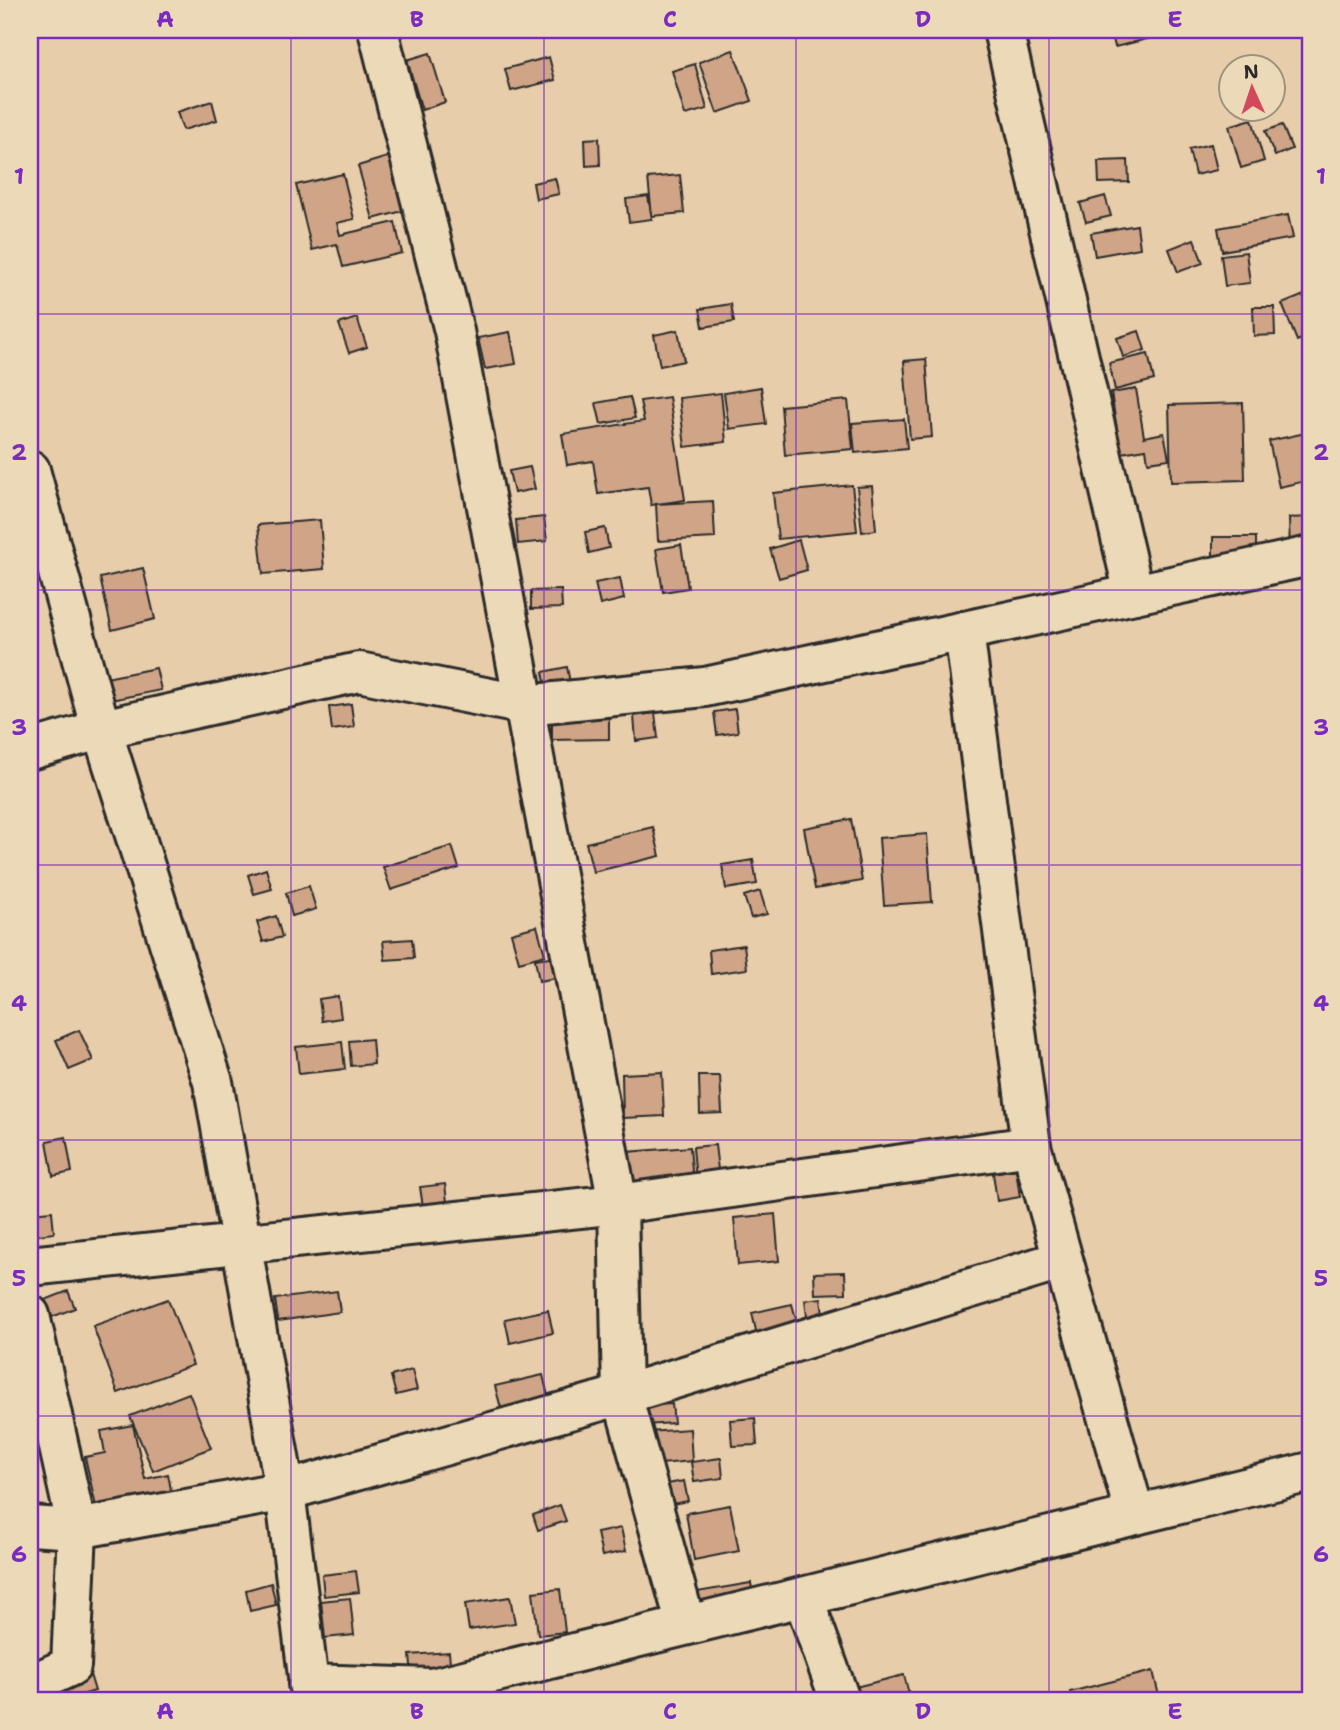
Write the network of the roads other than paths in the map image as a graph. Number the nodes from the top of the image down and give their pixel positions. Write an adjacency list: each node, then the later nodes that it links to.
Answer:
1 (378, 30): 7 (street)
2 (1003, 30): 5 (street)
3 (30, 470): 8 (street)
4 (1310, 556): 5 (street)
5 (1134, 594): 6 (street)
6 (964, 631): 7 (street); 10 (street)
7 (525, 705): 8 (street); 11 (street)
8 (102, 729): 9 (street); 12 (street)
9 (30, 750)
10 (1031, 1146): 11 (street); 13 (street)
11 (618, 1204): 12 (street); 16 (street)
12 (242, 1245): 14 (street); 18 (street)
13 (1063, 1260): 16 (street); 19 (street)
14 (30, 1266)
15 (30, 1315): 21 (street)
16 (622, 1395): 18 (street); 23 (street)
17 (1310, 1472): 19 (street)
18 (285, 1491): 21 (street); 25 (street)
19 (1135, 1515): 22 (street)
20 (30, 1526): 21 (street)
21 (77, 1530): 24 (street)
22 (803, 1597): 23 (street); 26 (street)
23 (686, 1625): 25 (street)
24 (30, 1685)
25 (309, 1692)
26 (839, 1700)

